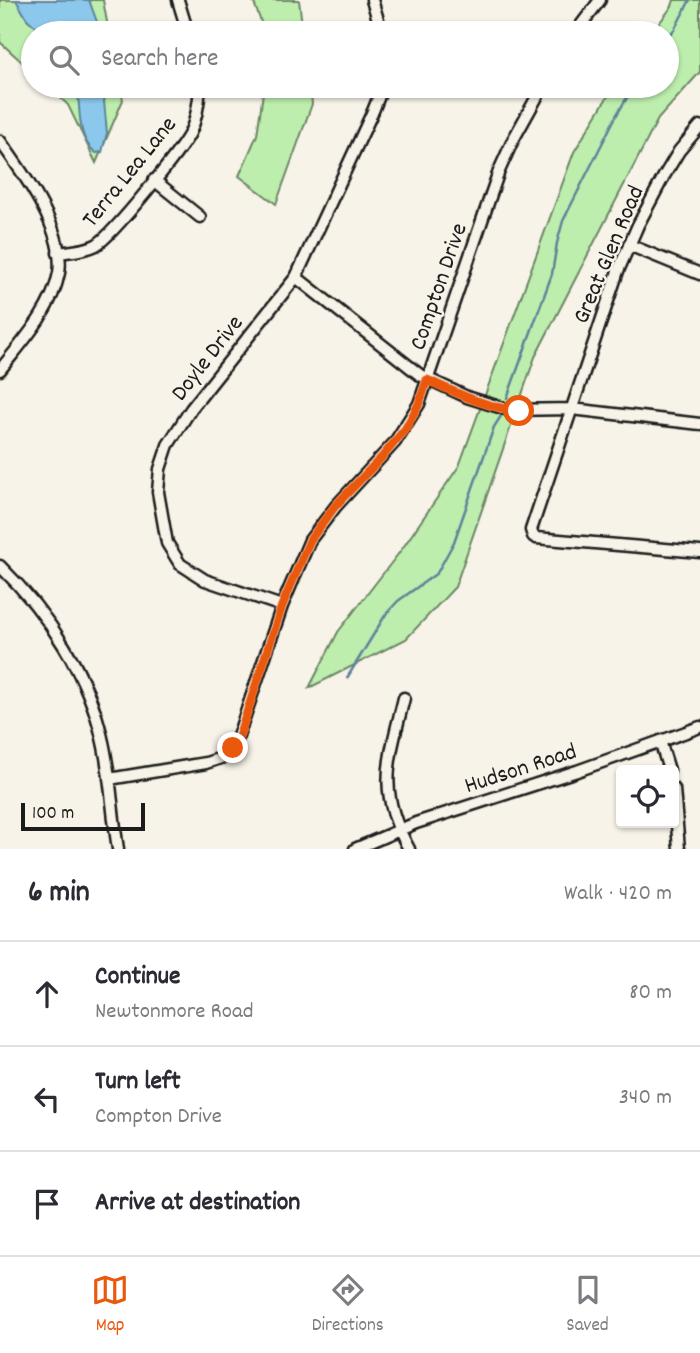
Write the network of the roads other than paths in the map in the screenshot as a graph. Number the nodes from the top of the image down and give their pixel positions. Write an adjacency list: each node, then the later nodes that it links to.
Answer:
1 (178, 0): 4 (street)
2 (373, 0): 5 (street)
3 (600, 0): 6 (street)
4 (184, 21)
5 (379, 21)
6 (584, 21)
7 (199, 98): 12 (street, Terra Lea Lane)
8 (378, 98): 17 (street, Doyle Drive)
9 (536, 98): 19 (street, Compton Drive)
10 (700, 126): 14 (street, Great Glen Road)
11 (0, 141): 15 (street)
12 (154, 180): 13 (street); 15 (street, Terra Lea Lane)
13 (200, 217)
14 (629, 245): 16 (street); 20 (street, Great Glen Road)
15 (58, 253): 18 (street)
16 (700, 274)
17 (296, 277): 19 (street); 24 (street, Doyle Drive)
18 (0, 370)
19 (427, 380): 20 (street); 24 (street, Compton Drive)
20 (572, 409): 21 (street); 22 (street, Great Glen Road)
21 (700, 424)
22 (700, 552)
23 (0, 566): 29 (street)
24 (282, 606): 29 (street, Compton Drive)
25 (404, 698): 31 (street)
26 (700, 727): 27 (street, Hudson Road)
27 (660, 741): 28 (street); 31 (street, Hudson Road)
28 (667, 765)
29 (109, 779): 32 (street)
30 (677, 828): 35 (street)
31 (400, 829): 33 (street, Hudson Road); 34 (street)
32 (118, 849)
33 (355, 849)
34 (409, 849)
35 (679, 849)

